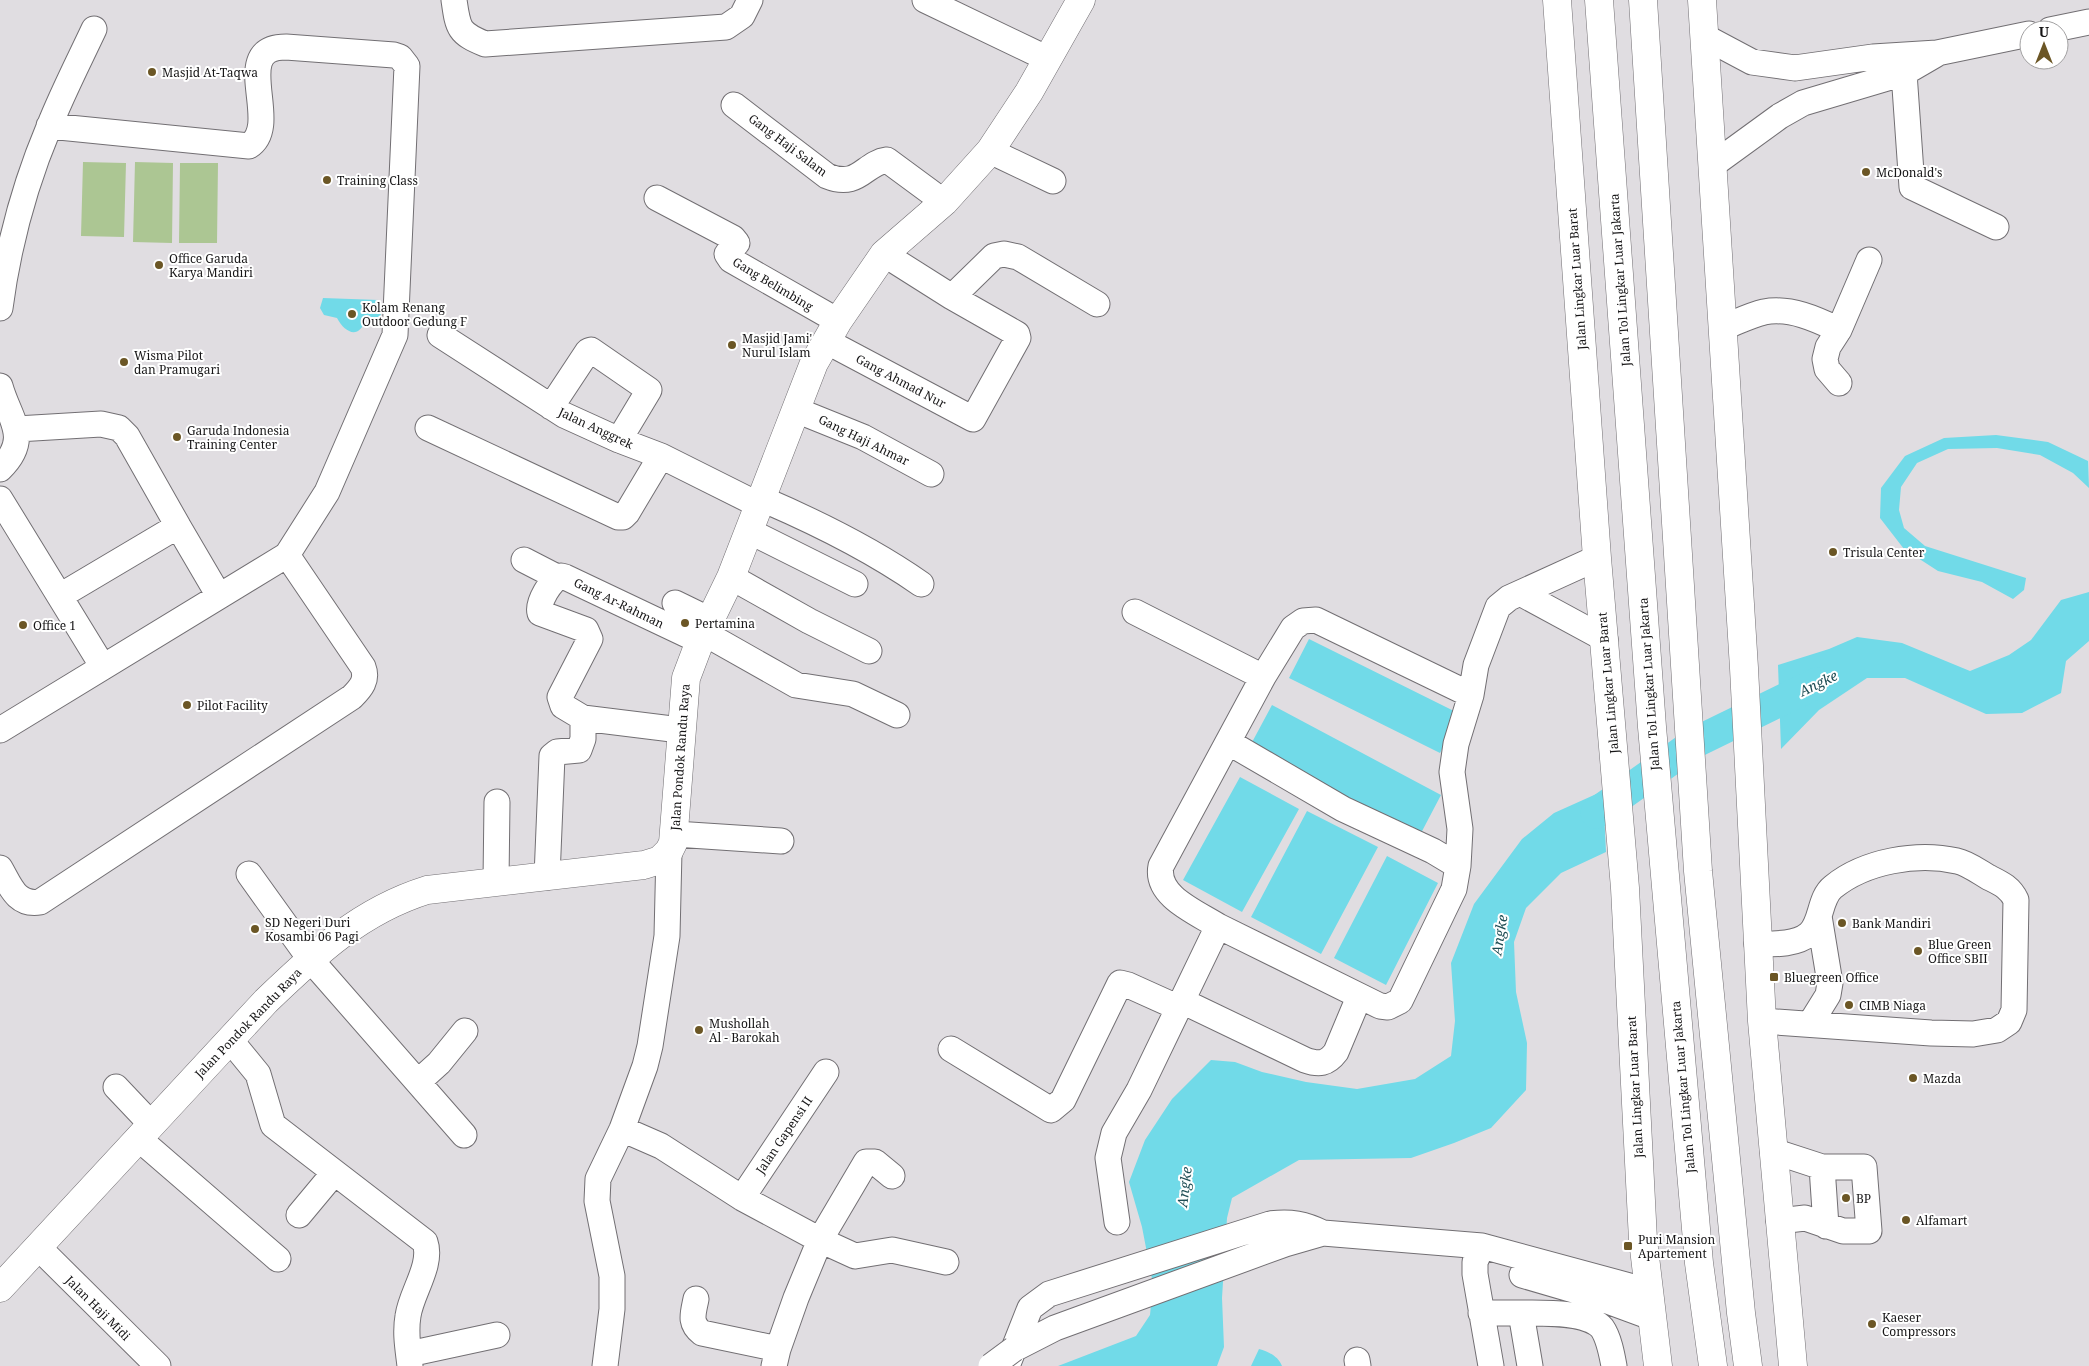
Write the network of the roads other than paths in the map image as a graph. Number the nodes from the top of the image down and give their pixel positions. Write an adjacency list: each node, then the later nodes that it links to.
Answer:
1 (454, 0): 2 (street)
2 (750, 0)
3 (925, 0): 16 (street)
4 (1081, 0): 16 (main road, Jalan Pondok Randu Raya)
5 (1557, 0): 52 (main road, Jalan Lingkar Luar Barat)
6 (1600, 0): 114 (main road, Jalan Tol Lingkar Luar Jakarta)
7 (1642, 0): 133 (main road)
8 (1702, 0): 13 (main road)
9 (2089, 22): 10 (street)
10 (2069, 26)
11 (94, 29): 21 (street)
12 (2019, 36): 14 (street)
13 (1705, 37): 17 (street); 23 (main road)
14 (1937, 53): 15 (street); 18 (street)
15 (1873, 57): 17 (street); 18 (street)
16 (1048, 59): 22 (main road, Jalan Pondok Randu Raya)
17 (1795, 68): 19 (street)
18 (1904, 73): 19 (street); 27 (street)
19 (1803, 103): 23 (street)
20 (734, 105): 26 (street, Gang Haji Salam)
21 (49, 126): 32 (street); 51 (street)
22 (990, 151): 24 (street); 26 (main road, Jalan Pondok Randu Raya)
23 (1714, 164): 33 (main road)
24 (1053, 181)
25 (657, 198): 35 (street, Gang Belimbing)
26 (944, 202): 28 (main road, Jalan Pondok Randu Raya)
27 (1996, 227)
28 (884, 254): 30 (street); 35 (main road, Jalan Pondok Randu Raya)
29 (1869, 260): 34 (street)
30 (952, 297): 31 (street); 35 (street, Gang Ahmad Nur)
31 (1097, 304)
32 (0, 308)
33 (1724, 327): 34 (street); 84 (main road)
34 (1839, 330): 37 (street)
35 (832, 331): 40 (main road, Jalan Pondok Randu Raya)
36 (440, 335): 39 (street, Jalan Anggrek)
37 (1839, 383)
38 (0, 386): 42 (street)
39 (551, 407): 43 (street, Jalan Anggrek); 43 (street)
40 (796, 410): 46 (street, Gang Haji Ahmar); 48 (main road, Jalan Pondok Randu Raya)
41 (428, 428): 44 (street)
42 (17, 429): 45 (street); 49 (street)
43 (619, 440): 44 (street, Jalan Anggrek)
44 (661, 456): 48 (street, Jalan Anggrek)
45 (0, 469)
46 (931, 474)
47 (0, 499): 59 (street)
48 (761, 502): 50 (main road, Jalan Pondok Randu Raya); 57 (street, Jalan Anggrek)
49 (178, 526): 59 (street); 60 (street)
50 (749, 531): 55 (main road, Jalan Pondok Randu Raya); 56 (street)
51 (287, 555): 60 (street); 78 (street)
52 (1597, 558): 58 (street); 64 (main road, Jalan Lingkar Luar Barat)
53 (524, 560): 54 (street, Gang Ar-Rahman)
54 (561, 577): 63 (street, Gang Ar-Rahman); 70 (street)
55 (731, 577): 63 (main road, Jalan Pondok Randu Raya); 65 (street)
56 (855, 584)
57 (921, 584)
58 (1522, 594): 64 (street); 68 (street)
59 (60, 596): 66 (street)
60 (220, 596): 66 (street)
61 (675, 603): 63 (street)
62 (1135, 612): 67 (street)
63 (705, 631): 69 (street); 72 (main road, Jalan Pondok Randu Raya)
64 (1605, 639): 117 (main road, Jalan Lingkar Luar Barat)
65 (869, 651)
66 (104, 667): 71 (street)
67 (1263, 677): 68 (street); 73 (street)
68 (1471, 695): 77 (street)
69 (897, 715)
70 (583, 718): 72 (street); 80 (street)
71 (0, 730)
72 (680, 730): 76 (main road, Jalan Pondok Randu Raya)
73 (1228, 742): 77 (street); 83 (street)
74 (497, 802): 81 (street)
75 (781, 841): 76 (street)
76 (672, 843): 80 (main road, Jalan Pondok Randu Raya); 96 (street)
77 (1458, 866): 86 (street)
78 (0, 868)
79 (249, 874): 85 (street)
80 (548, 877): 81 (main road, Jalan Pondok Randu Raya)
81 (496, 881): 85 (main road, Jalan Pondok Randu Raya)
82 (1819, 916): 84 (street); 89 (street); 89 (street)
83 (1218, 926): 86 (street); 87 (street)
84 (1757, 944): 88 (main road)
85 (310, 959): 91 (main road, Jalan Pondok Randu Raya); 94 (street)
86 (1359, 997): 87 (street)
87 (1180, 1005): 92 (street); 106 (street)
88 (1762, 1021): 89 (street); 99 (main road)
89 (1810, 1024)
90 (465, 1031): 94 (street)
91 (231, 1041): 97 (main road, Jalan Pondok Randu Raya); 101 (street)
92 (950, 1049)
93 (826, 1072): 103 (street, Jalan Gapensi II)
94 (418, 1082): 98 (street)
95 (116, 1087): 97 (street)
96 (622, 1128): 103 (street); 124 (street)
97 (144, 1131): 110 (main road, Jalan Pondok Randu Raya); 112 (street)
98 (464, 1134)
99 (1773, 1151): 100 (street); 105 (main road)
100 (1822, 1167): 107 (street); 107 (street)
101 (334, 1173): 104 (street); 122 (street)
102 (892, 1176): 109 (street)
103 (742, 1198): 109 (street)
104 (299, 1215)
105 (1779, 1221): 107 (street); 134 (main road)
106 (1117, 1222)
107 (1826, 1226)
108 (1323, 1233): 111 (street); 125 (street, bridge); 126 (street)
109 (820, 1240): 113 (street); 121 (street)
110 (39, 1248): 115 (main road, Jalan Pondok Randu Raya); 123 (street, Jalan Haji Midi)
111 (1478, 1254): 117 (street); 118 (street)
112 (278, 1259)
113 (946, 1262)
114 (1699, 1263): 131 (main road); 132 (main road, Jalan Tol Lingkar Luar Jakarta)
115 (0, 1288)
116 (696, 1299): 121 (street)
117 (1649, 1304): 130 (main road, Jalan Lingkar Luar Barat)
118 (1481, 1313): 119 (street); 127 (street)
119 (1521, 1313): 128 (street); 129 (street)
120 (497, 1335): 122 (street)
121 (776, 1357)
122 (409, 1360)
123 (158, 1366)
124 (606, 1366)
125 (990, 1366)
126 (1007, 1366)
127 (1491, 1366)
128 (1530, 1366)
129 (1614, 1366)
130 (1658, 1366)
131 (1704, 1366)
132 (1712, 1366)
133 (1748, 1366)
134 (1793, 1366)

